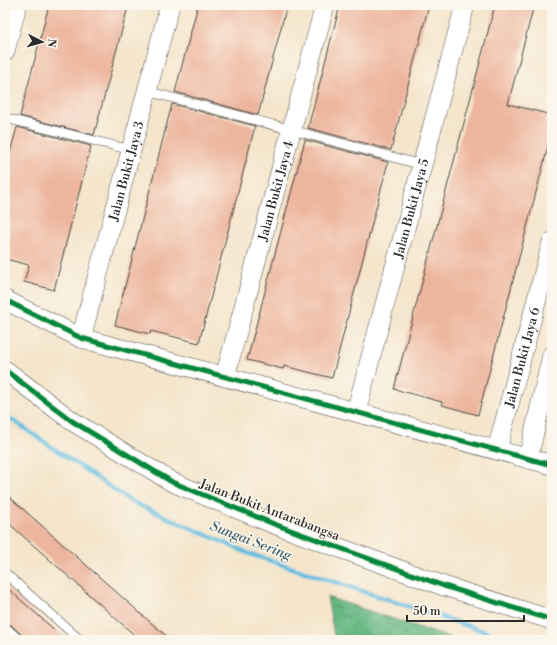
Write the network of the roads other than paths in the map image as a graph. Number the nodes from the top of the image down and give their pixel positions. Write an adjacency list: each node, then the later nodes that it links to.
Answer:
1 (17, 5): 5 (street)
2 (170, 5): 6 (street, Jalan Bukit Jaya 3)
3 (325, 5): 8 (street, Jalan Bukit Jaya 4)
4 (465, 5): 10 (street, Jalan Bukit Jaya 5)
5 (5, 51)
6 (147, 91): 8 (lane); 9 (street, Jalan Bukit Jaya 3)
7 (5, 118): 9 (lane)
8 (291, 130): 10 (lane); 16 (street, Jalan Bukit Jaya 4)
9 (131, 150): 13 (street, Jalan Bukit Jaya 3)
10 (422, 165): 17 (street, Jalan Bukit Jaya 5)
11 (552, 242): 18 (street, Jalan Bukit Jaya 6)
12 (5, 300): 13 (street)
13 (81, 338): 16 (street)
14 (552, 356): 19 (street)
15 (5, 370): 22 (street, Jalan Bukit Antarabangsa)
16 (225, 377): 17 (street)
17 (356, 412): 18 (street)
18 (496, 450): 19 (street)
19 (528, 458): 20 (street)
20 (552, 465)
21 (5, 573): 25 (lane)
22 (552, 620)
23 (5, 627): 24 (lane)
24 (19, 640)
25 (80, 640)

